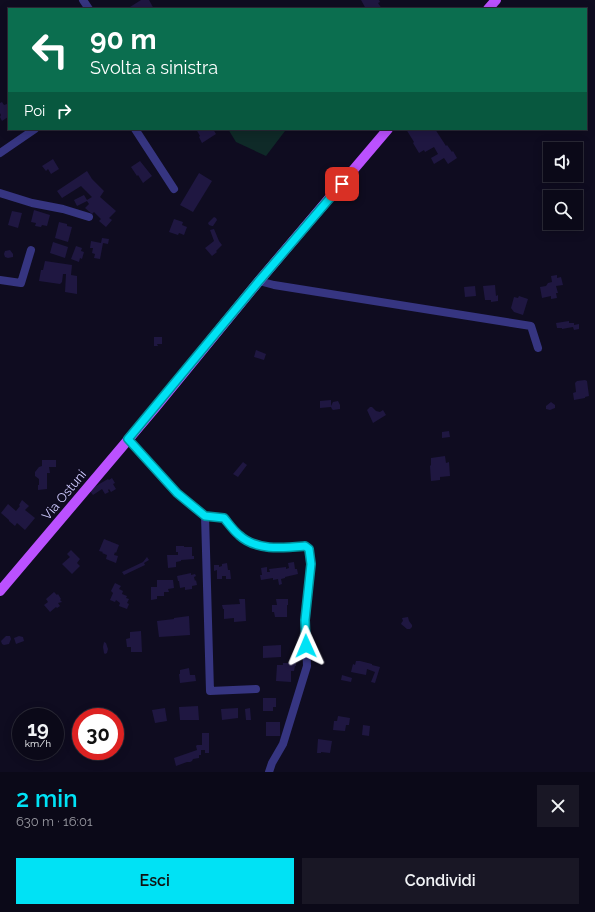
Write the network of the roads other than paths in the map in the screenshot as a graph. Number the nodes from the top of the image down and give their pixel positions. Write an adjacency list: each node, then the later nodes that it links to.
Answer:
1 (496, 0): 2 (main road)
2 (489, 8)
3 (34, 130): 6 (street)
4 (136, 130): 7 (street)
5 (387, 130): 12 (main road, Via Ostuni)
6 (0, 153)
7 (174, 189)
8 (0, 193): 9 (street)
9 (90, 218)
10 (31, 250): 11 (street)
11 (0, 280)
12 (259, 281): 13 (street); 14 (main road, Via Ostuni)
13 (538, 348)
14 (128, 439): 15 (street); 16 (main road, Via Ostuni)
15 (205, 516): 17 (street); 18 (street)
16 (0, 591)
17 (256, 689)
18 (269, 772)

